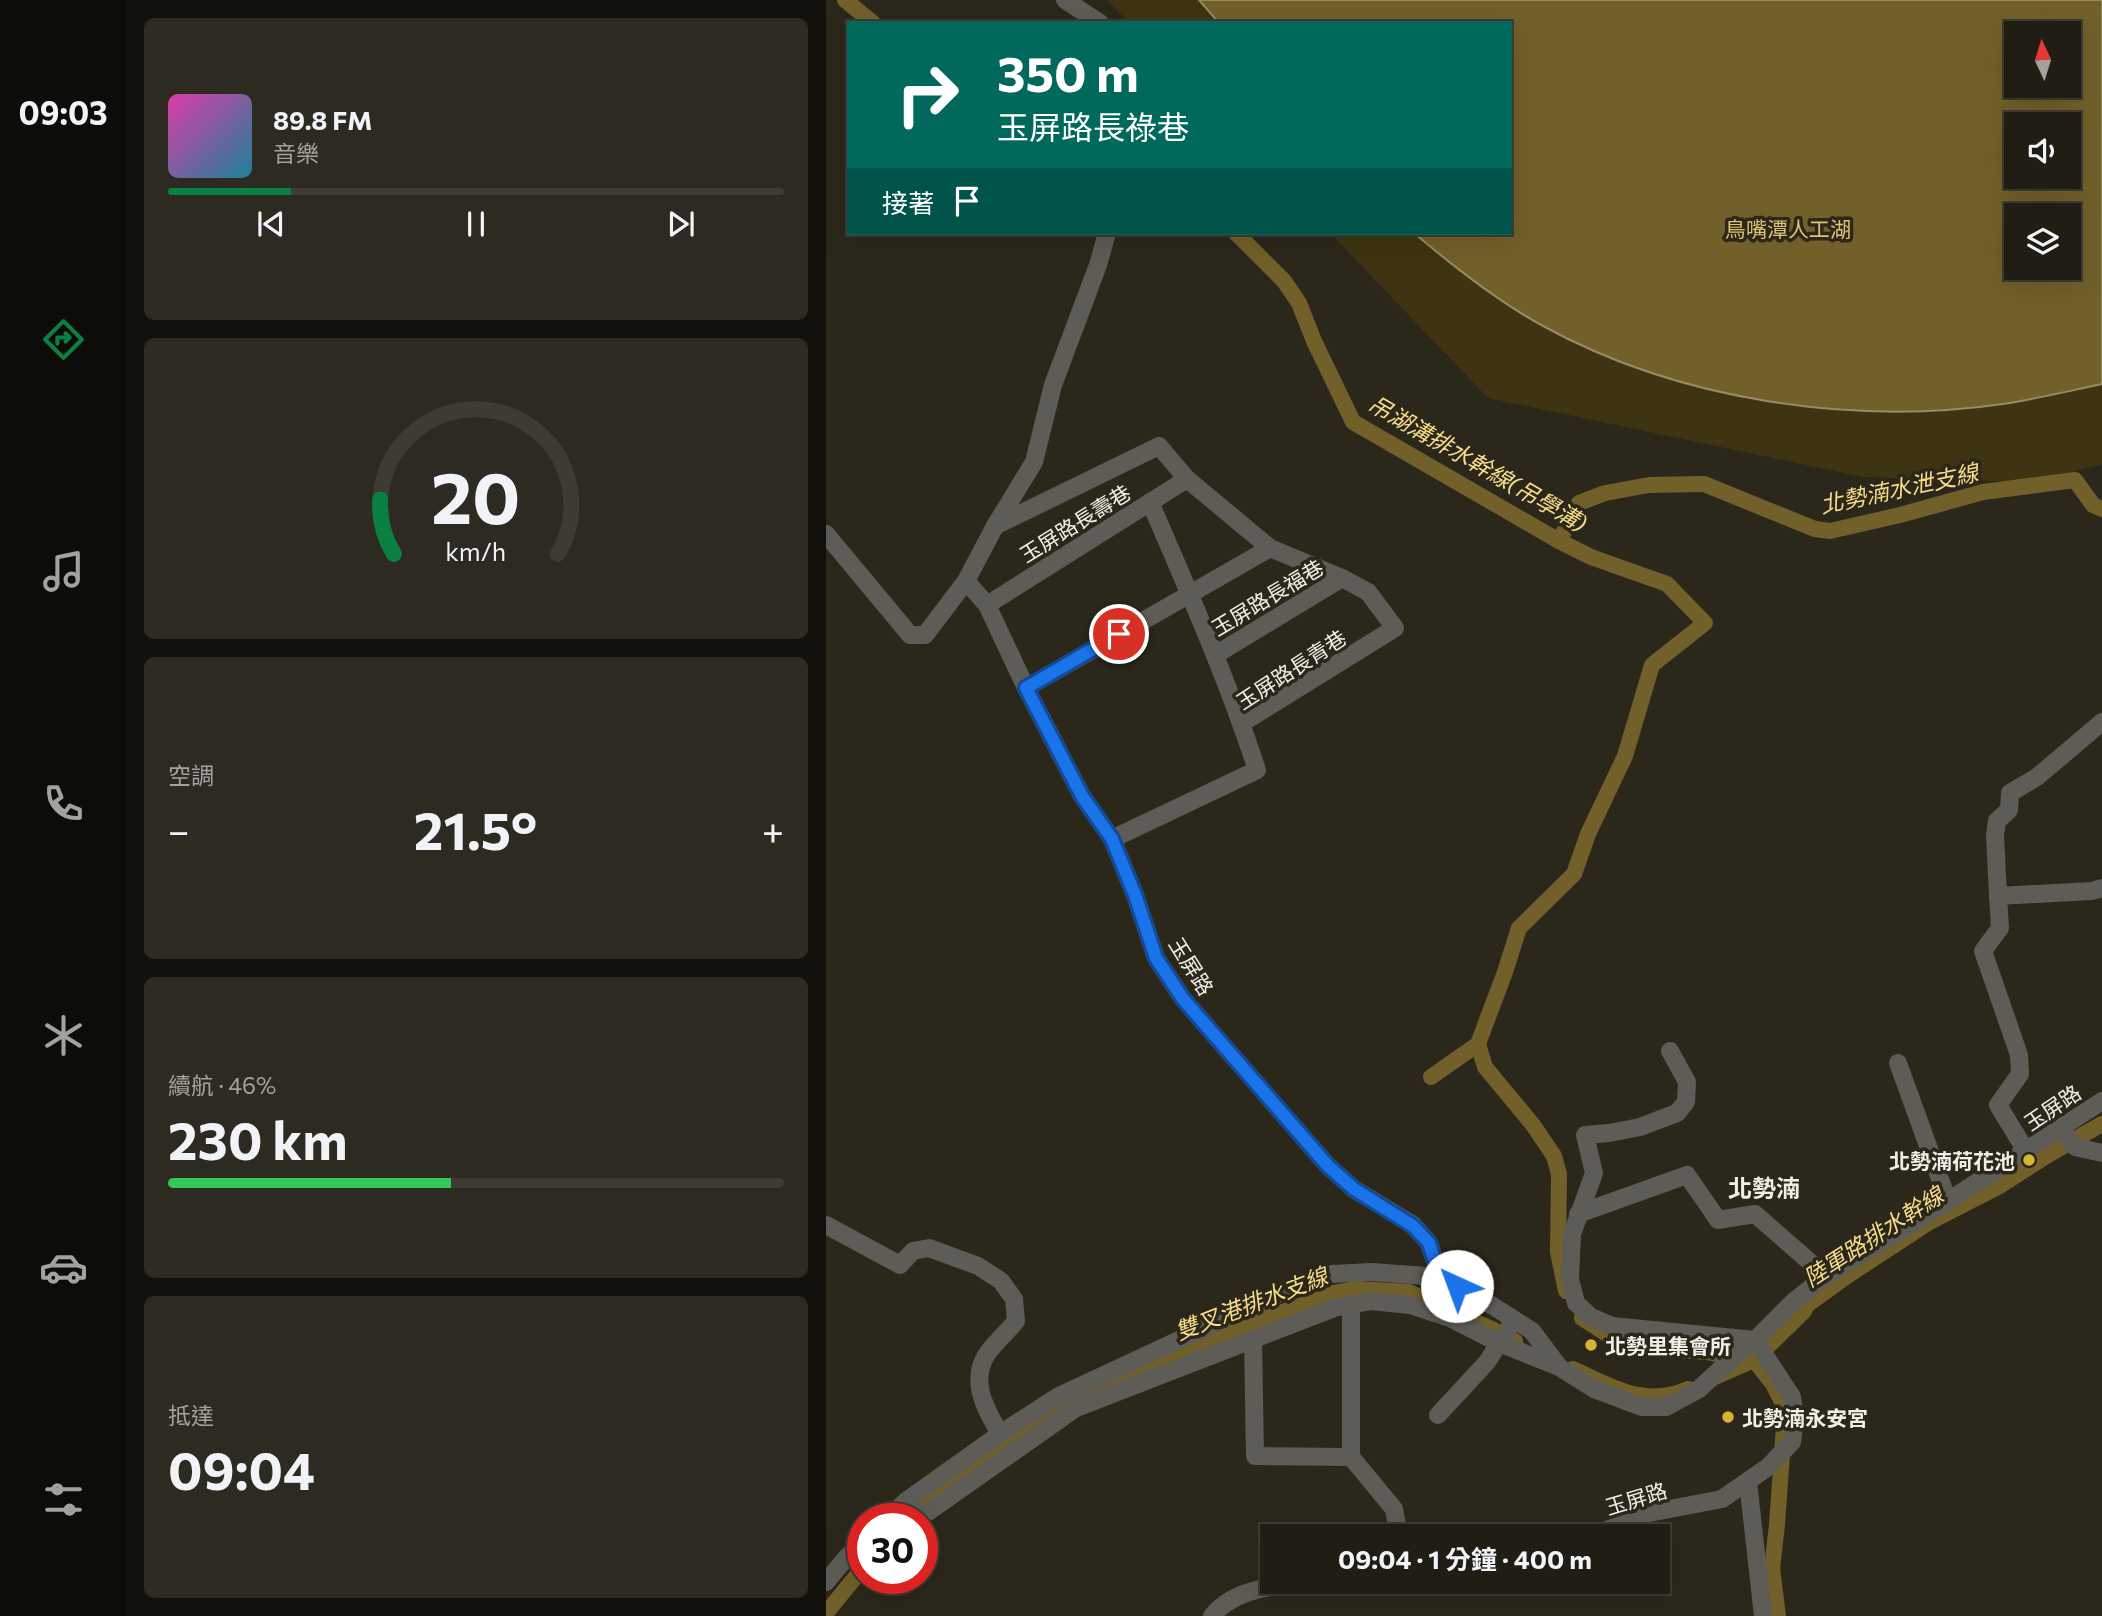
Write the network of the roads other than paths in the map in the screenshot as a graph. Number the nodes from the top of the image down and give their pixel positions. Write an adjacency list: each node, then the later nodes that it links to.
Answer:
1 (1065, 0): 2 (street)
2 (1097, 21)
3 (1106, 235): 6 (street)
4 (1187, 479): 5 (street, 玉屏路長壽巷); 6 (street); 8 (street)
5 (1150, 502): 11 (street); 12 (street, 玉屏路長壽巷)
6 (995, 526): 10 (street)
7 (826, 534): 10 (street)
8 (1270, 548): 9 (street); 11 (street)
9 (1342, 578): 13 (street, 玉屏路長福巷); 16 (street, 玉屏路長青巷)
10 (966, 581): 12 (street, 玉屏路)
11 (1189, 593): 13 (street); 14 (street)
12 (987, 605): 14 (street, 玉屏路)
13 (1215, 655): 16 (street)
14 (1026, 688): 17 (street, 玉屏路)
15 (2102, 722): 19 (street)
16 (1242, 723): 17 (street, 玉屏路長青巷)
17 (1112, 839): 30 (street, 玉屏路)
18 (2102, 888): 19 (street)
19 (1998, 896): 24 (street)
20 (1670, 1051): 27 (street)
21 (1898, 1063): 26 (street)
22 (2102, 1101): 23 (street, 玉屏路)
23 (2061, 1129): 24 (street, 玉屏路); 25 (street)
24 (2026, 1152): 26 (street, 玉屏路)
25 (2102, 1153)
26 (1948, 1201): 29 (street, 玉屏路)
27 (1578, 1214): 29 (street); 35 (street)
28 (826, 1225): 38 (street)
29 (1826, 1276): 35 (street, 玉屏路)
30 (1440, 1277): 32 (street, 玉屏路); 38 (street, 玉屏路)
31 (1351, 1305): 33 (street); 34 (street); 39 (street)
32 (1514, 1320): 34 (street); 36 (street, 玉屏路)
33 (1254, 1339): 39 (street); 41 (street)
34 (1499, 1343): 36 (street); 37 (street)
35 (1749, 1345): 36 (street, 玉屏路); 40 (street, 玉屏路)
36 (1559, 1367)
37 (1438, 1415)
38 (1000, 1434): 41 (street, 玉屏路)
39 (1350, 1457): 42 (street)
40 (1748, 1482): 43 (street, 玉屏路); 48 (street)
41 (906, 1501)
42 (1397, 1524)
43 (1623, 1524)
44 (847, 1557): 45 (street)
45 (826, 1582)
46 (1260, 1590): 47 (street)
47 (1213, 1616)
48 (1763, 1616)

